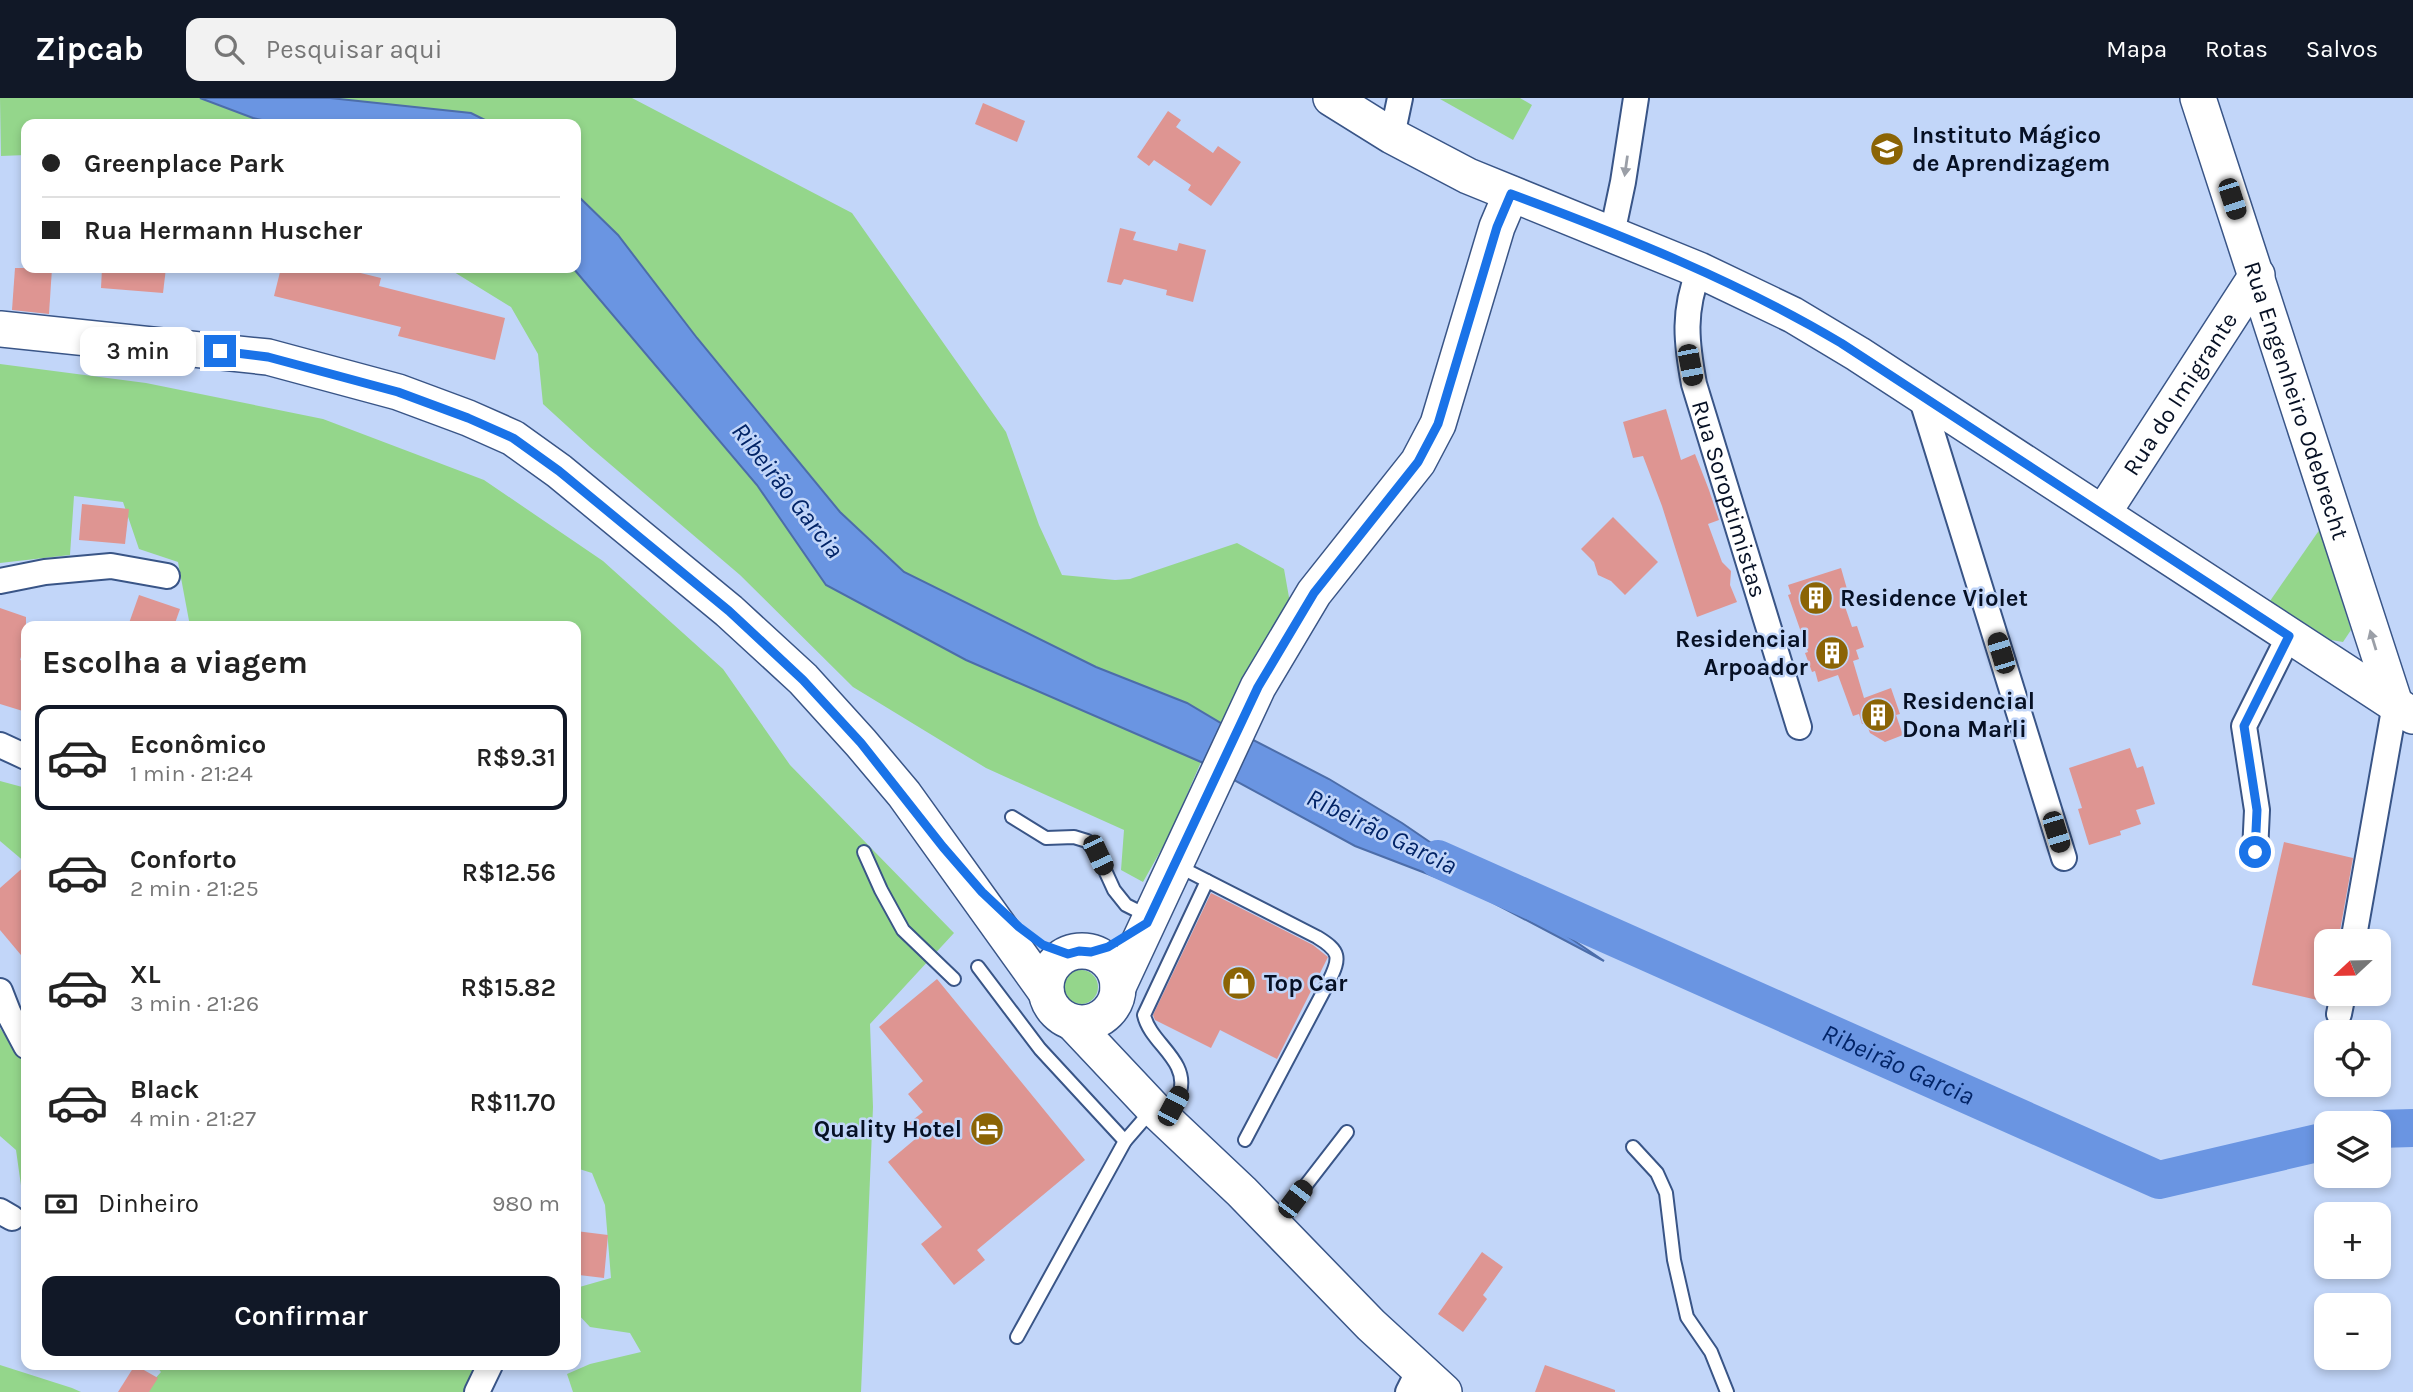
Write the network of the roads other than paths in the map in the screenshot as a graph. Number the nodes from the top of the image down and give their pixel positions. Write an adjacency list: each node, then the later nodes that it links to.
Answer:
1 (1331, 98): 5 (main road)
2 (1400, 98): 5 (street)
3 (1636, 98): 7 (street, one-way to 7)
4 (2198, 98): 9 (main road, Rua Engenheiro Odebrecht)
5 (1392, 136): 6 (main road)
6 (1511, 194): 7 (main road); 25 (main road)
7 (1612, 234): 8 (main road)
8 (1699, 270): 11 (main road); 17 (street, Rua Soroptimistas)
9 (2257, 275): 12 (main road, Rua do Imigrante); 16 (main road, Rua Engenheiro Odebrecht, one-way to 9)
10 (0, 329): 21 (main road)
11 (1921, 397): 12 (main road); 24 (street)
12 (2103, 513): 15 (main road)
13 (167, 576): 14 (street)
14 (0, 581)
15 (2289, 636): 16 (main road); 23 (street)
16 (2404, 710): 28 (street)
17 (1800, 727)
18 (0, 745): 19 (street)
19 (21, 755)
20 (1012, 817): 27 (lane)
21 (943, 847): 29 (main road); 33 (main road)
22 (864, 852): 31 (lane)
23 (2255, 852)
24 (2064, 858)
25 (1174, 864): 26 (lane); 27 (main road)
26 (1207, 881): 37 (lane); 39 (lane)
27 (1149, 920): 29 (main road); 34 (main road)
28 (2356, 929)
29 (1079, 953): 33 (main road); 34 (main road)
30 (978, 967): 40 (lane)
31 (954, 979)
32 (0, 992): 36 (street)
33 (1046, 992): 35 (main road)
34 (1116, 994): 35 (main road); 37 (main road)
35 (1072, 1022): 37 (main road)
36 (21, 1037)
37 (1154, 1108): 40 (lane); 42 (main road)
38 (1346, 1132): 42 (lane)
39 (1245, 1140)
40 (1125, 1141): 43 (lane)
41 (1633, 1147): 47 (lane)
42 (1275, 1225): 45 (main road)
43 (1017, 1338)
44 (488, 1370): 46 (street)
45 (1423, 1385)
46 (477, 1392)
47 (1727, 1392)

